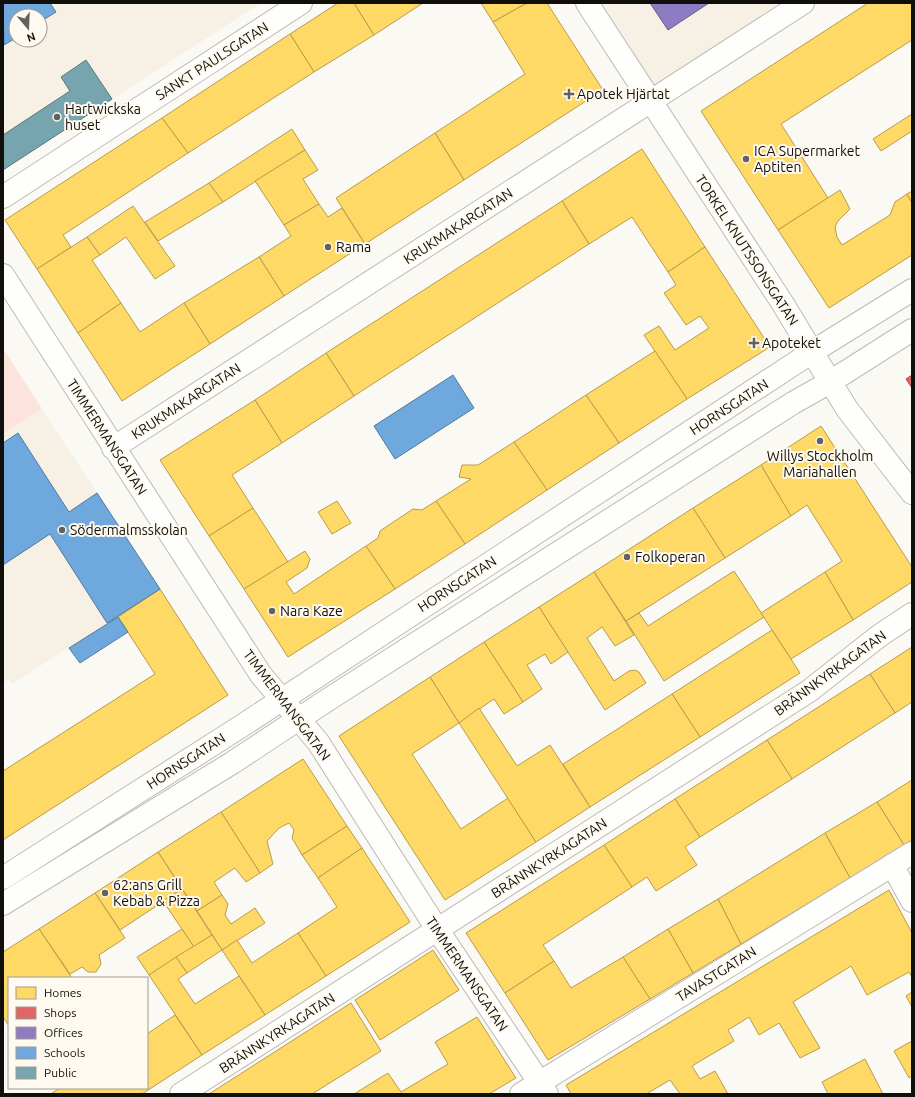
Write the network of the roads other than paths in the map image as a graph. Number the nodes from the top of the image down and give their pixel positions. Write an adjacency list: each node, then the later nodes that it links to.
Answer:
1 (301, 3): 5 (street, SANKT PAULSGATAN)
2 (587, 3): 4 (street, TORKEL KNUTSSONSGATAN)
3 (803, 3): 4 (street, KRUKMAKARGATAN)
4 (651, 102): 9 (street, TORKEL KNUTSSONSGATAN); 11 (street, KRUKMAKARGATAN)
5 (3, 197)
6 (3, 275): 11 (street, TIMMERMANSGATAN)
7 (912, 290): 9 (street, HORNSGATAN)
8 (912, 330): 10 (street, HORNSGATAN)
9 (812, 352): 10 (street, TORKEL KNUTSSONSGATAN); 14 (street, HORNSGATAN)
10 (830, 382): 12 (street, TORKEL KNUTSSONSGATAN); 15 (street, HORNSGATAN)
11 (113, 448): 14 (street, TIMMERMANSGATAN)
12 (912, 493)
13 (912, 614): 21 (street, BRÄNNKYRKAGATAN)
14 (282, 699): 15 (street, TIMMERMANSGATAN); 18 (street, HORNSGATAN)
15 (298, 719): 20 (street, HORNSGATAN); 21 (street, TIMMERMANSGATAN)
16 (912, 853): 17 (street, TAVASTGATAN)
17 (892, 865): 19 (street); 22 (street, TAVASTGATAN)
18 (3, 878)
19 (912, 901)
20 (3, 904)
21 (437, 929): 22 (street, TIMMERMANSGATAN); 23 (street, BRÄNNKYRKAGATAN)
22 (543, 1088): 24 (street, TAVASTGATAN)
23 (181, 1094)
24 (521, 1094)

